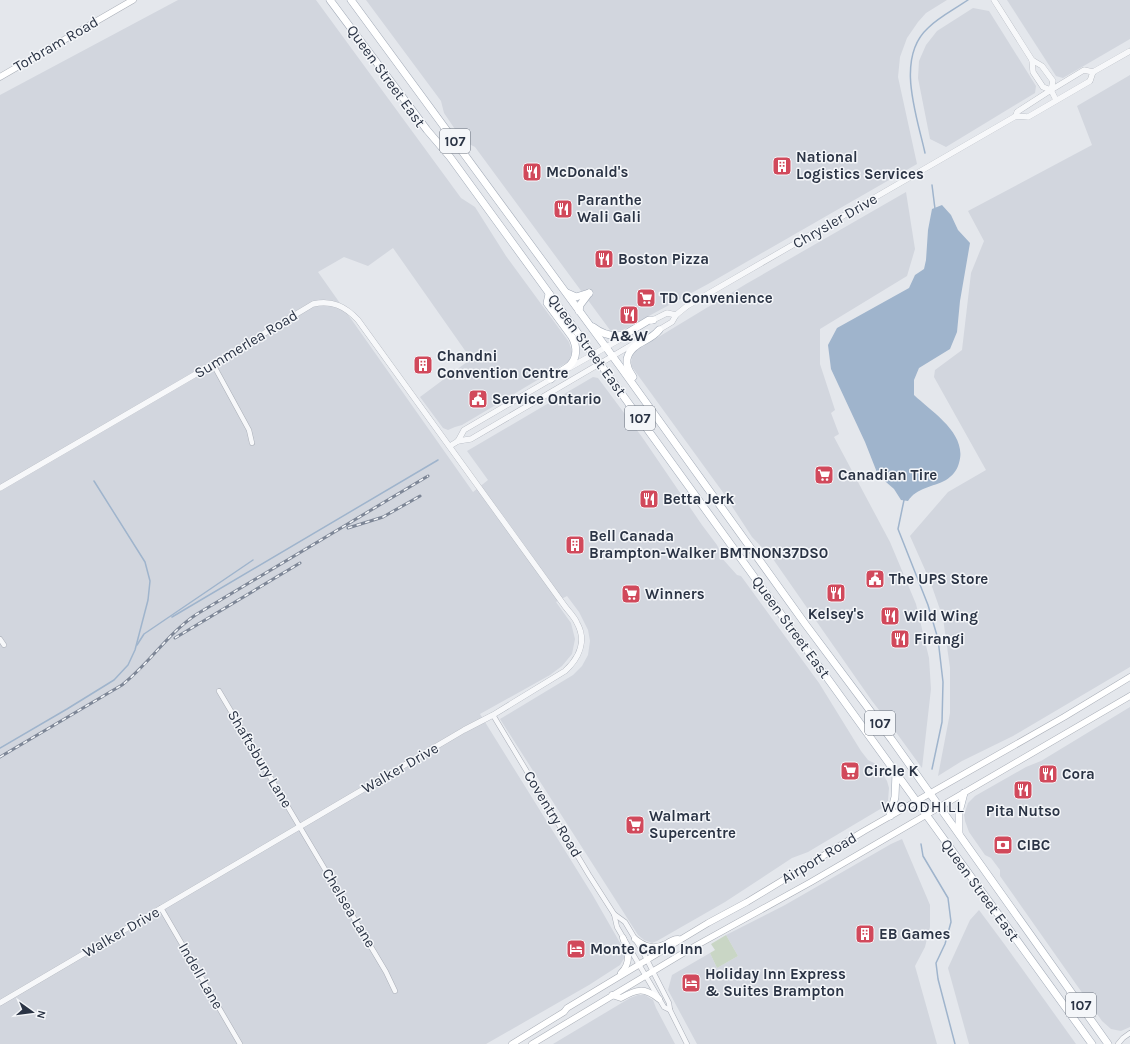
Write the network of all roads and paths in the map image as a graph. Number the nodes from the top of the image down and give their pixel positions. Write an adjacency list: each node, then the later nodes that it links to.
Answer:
1 (133, 0): 8 (main road, Torbram Road)
2 (330, 0): 13 (main road, Queen Street East / 107)
3 (351, 0): 12 (main road, Queen Street East / 107)
4 (994, 0): 6 (street)
5 (1130, 51): 7 (street, Chrysler Drive)
6 (1032, 60): 9 (street); 9 (street)
7 (1093, 72): 9 (street, Chrysler Drive); 10 (street, Chrysler Drive)
8 (0, 77)
9 (1051, 90): 10 (street); 11 (street, Chrysler Drive)
10 (1056, 100): 11 (street, Chrysler Drive)
11 (1016, 116): 15 (street, Chrysler Drive)
12 (564, 290): 14 (main road, Queen Street East / 107); 14 (main road)
13 (549, 294): 19 (main road, Queen Street East / 107); 23 (main road)
14 (578, 311): 16 (main road); 18 (main road, Queen Street East / 107)
15 (676, 315): 16 (street, Chrysler Drive); 17 (street, Chrysler Drive)
16 (653, 320): 18 (street, Chrysler Drive)
17 (659, 330): 20 (street, Chrysler Drive); 24 (main road)
18 (605, 347): 19 (street, Chrysler Drive); 20 (main road, Queen Street East / 107)
19 (594, 354): 22 (main road, Queen Street East / 107); 23 (street, Chrysler Drive)
20 (612, 357): 22 (street, Chrysler Drive); 24 (main road, Queen Street East / 107)
21 (213, 364): 26 (street); 27 (street, Summerlea Road); 28 (street, Summerlea Road)
22 (601, 364): 25 (street, Chrysler Drive); 35 (main road, Queen Street East / 107)
23 (551, 379): 25 (street, Chrysler Drive)
24 (644, 401): 36 (main road, Queen Street East / 107)
25 (458, 441): 27 (street)
26 (252, 443)
27 (450, 446): 34 (street, Walker Drive)
28 (0, 488)
29 (0, 639): 30 (street)
30 (4, 645)
31 (1130, 677): 36 (main road, Airport Road)
32 (219, 691): 42 (street, Shaftsbury Lane)
33 (1130, 696): 37 (main road, Airport Road)
34 (493, 715): 42 (street, Walker Drive); 45 (street, Coventry Road)
35 (896, 773): 38 (main road, Queen Street East / 107); 41 (main road)
36 (930, 793): 38 (main road, Airport Road); 39 (main road, Queen Street East / 107)
37 (964, 793): 39 (main road, Airport Road); 43 (main road)
38 (916, 801): 40 (main road, Queen Street East / 107); 41 (main road, Airport Road)
39 (940, 807): 40 (main road, Airport Road); 43 (main road, Queen Street East / 107)
40 (926, 815): 50 (main road, Queen Street East / 107); 52 (main road, Airport Road)
41 (890, 816): 47 (main road, Airport Road)
42 (301, 826): 44 (street, Walker Drive); 56 (street, Chelsea Lane)
43 (959, 834): 54 (main road, Queen Street East / 107)
44 (161, 908): 59 (street, Walker Drive); 62 (street, Indell Lane)
45 (614, 914): 46 (street, Coventry Road); 48 (street, Coventry Road)
46 (623, 938): 51 (street, Coventry Road); 55 (main road)
47 (681, 939): 48 (main road); 49 (main road, Airport Road)
48 (635, 940): 49 (street, Coventry Road)
49 (647, 960): 51 (main road, Airport Road); 52 (street, Coventry Road)
50 (1034, 963): 54 (main road); 66 (main road, Queen Street East / 107)
51 (639, 965): 53 (street, Coventry Road); 55 (main road, Airport Road)
52 (652, 972): 53 (main road, Airport Road); 60 (street, Coventry Road)
53 (645, 976): 57 (main road, Airport Road); 58 (street, Coventry Road)
54 (1061, 977): 67 (main road, Queen Street East / 107)
55 (612, 981): 63 (main road, Airport Road)
56 (395, 991)
57 (612, 995): 58 (main road); 64 (main road, Airport Road)
58 (659, 999): 60 (street, Coventry Road)
59 (0, 1003)
60 (670, 1010): 65 (street)
61 (1130, 1033): 68 (street)
62 (240, 1044)
63 (512, 1044)
64 (532, 1044)
65 (687, 1044)
66 (1092, 1044)
67 (1108, 1044)
68 (1118, 1044)

